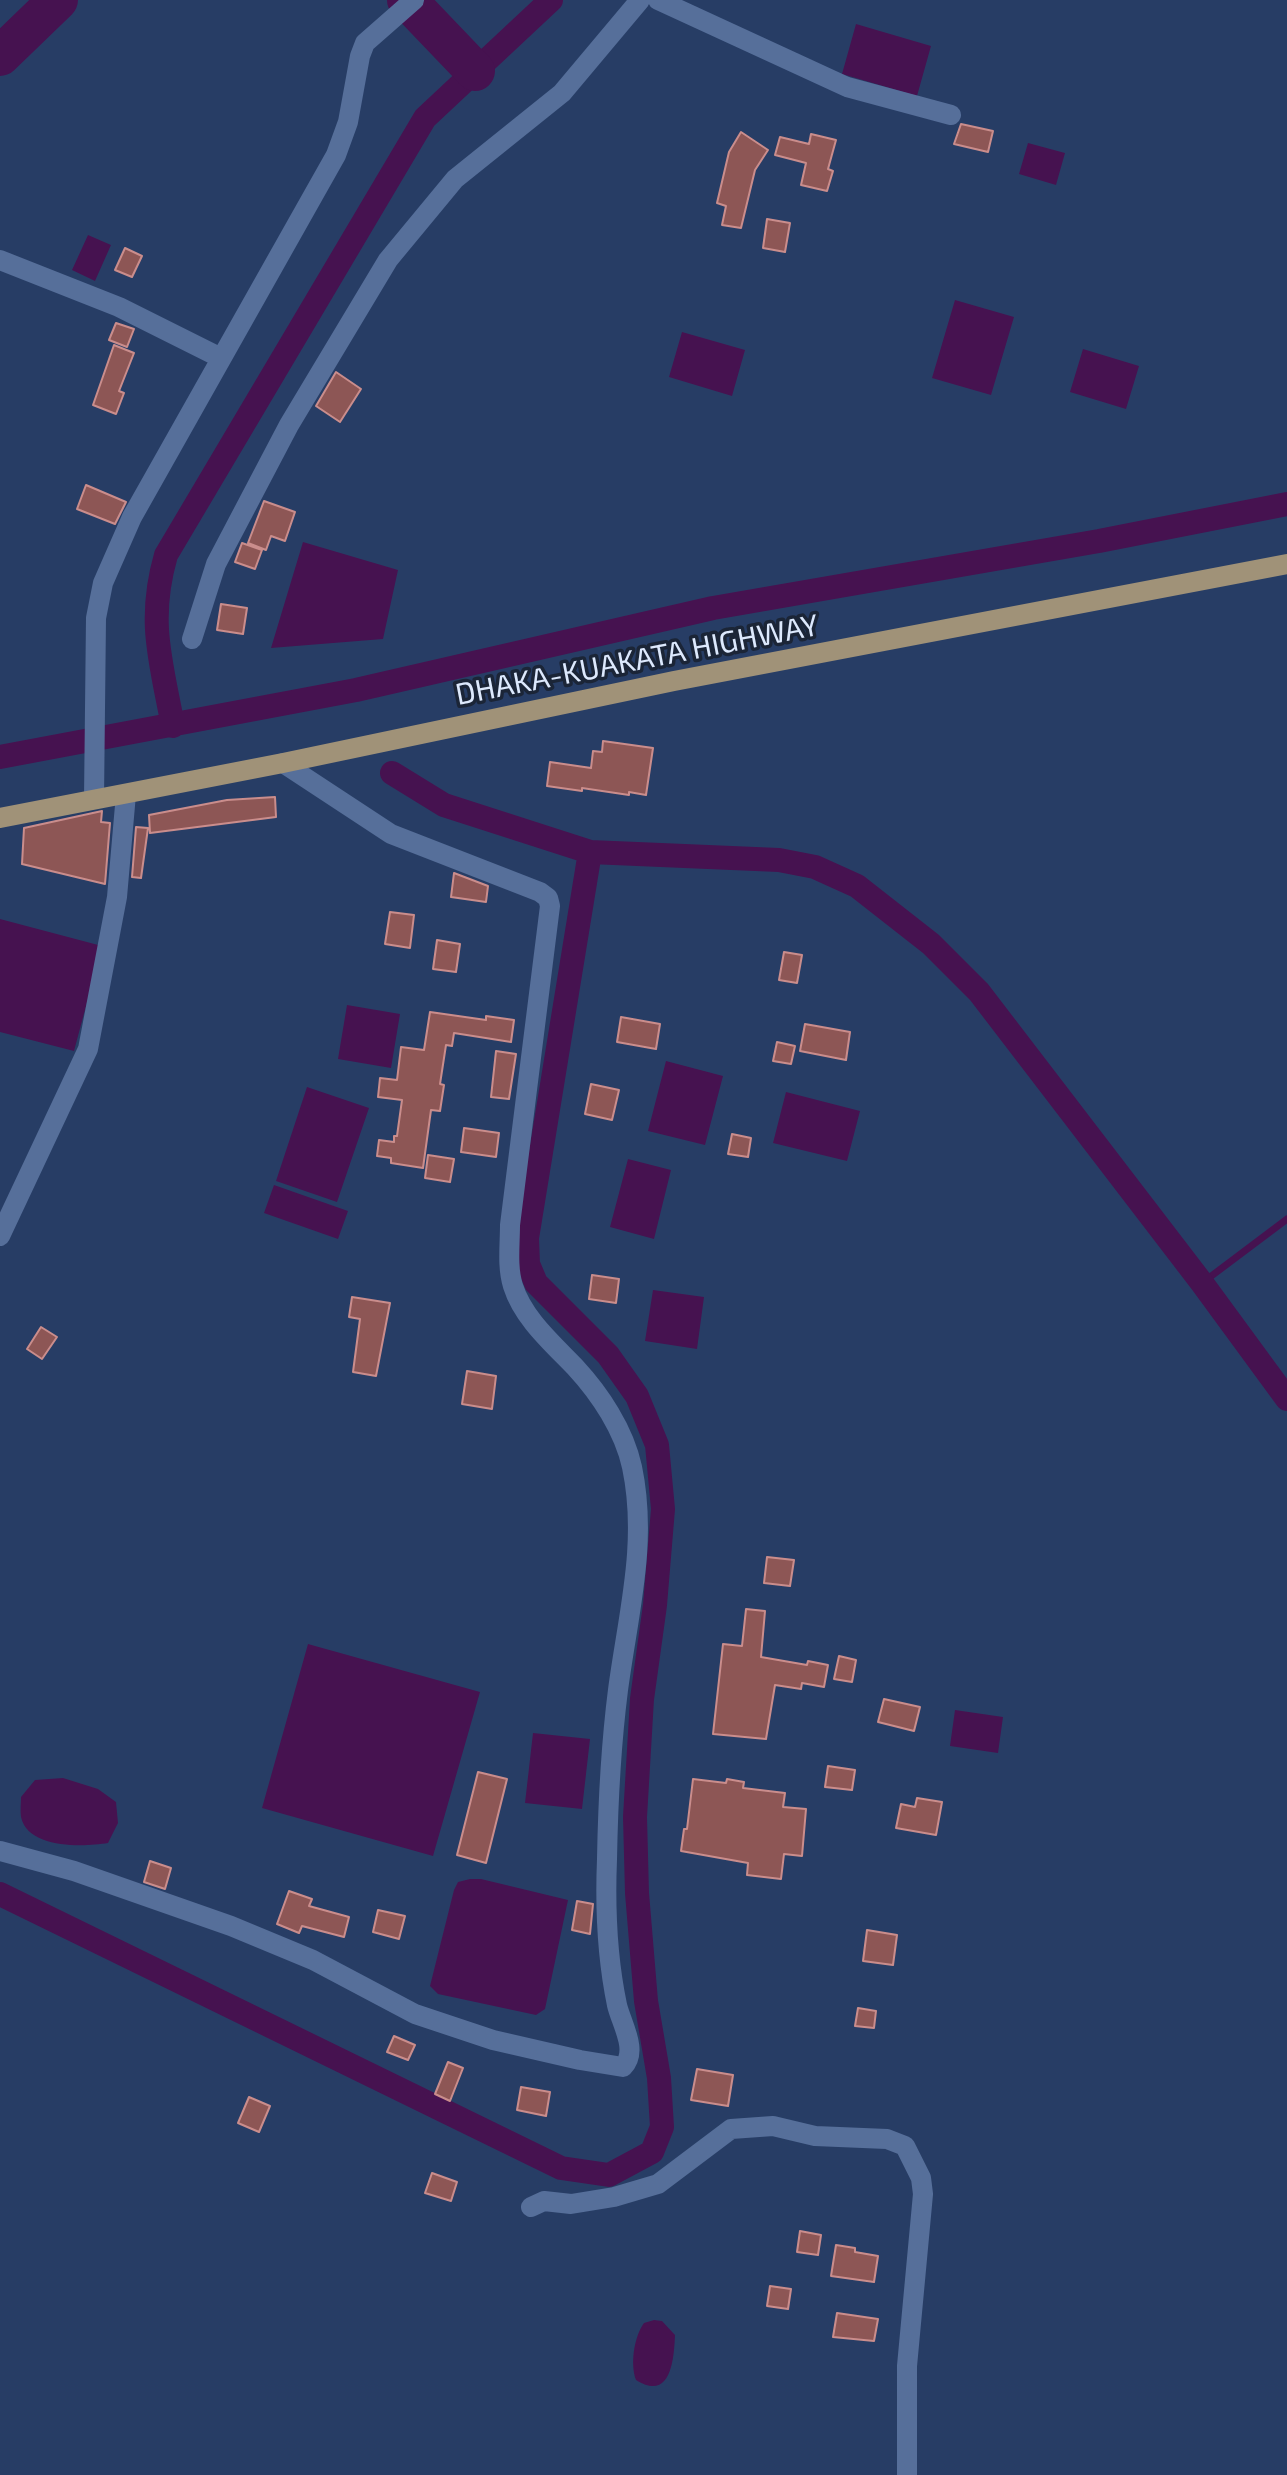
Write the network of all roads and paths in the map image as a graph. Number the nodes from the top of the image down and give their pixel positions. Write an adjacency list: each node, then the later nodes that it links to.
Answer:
1 (414, 0): 6 (street)
2 (640, 0): 8 (street)
3 (658, 0): 4 (street)
4 (951, 115)
5 (0, 260): 6 (street)
6 (221, 358): 11 (street)
7 (1287, 564): 9 (main road, DHAKA-KUAKATA HIGHWAY)
8 (192, 639)
9 (283, 763): 10 (main road, DHAKA-KUAKATA HIGHWAY); 14 (street)
10 (126, 794): 11 (main road, DHAKA-KUAKATA HIGHWAY); 13 (street)
11 (94, 799): 12 (main road, DHAKA-KUAKATA HIGHWAY)
12 (0, 818)
13 (0, 1236)
14 (0, 1851)
15 (531, 2207): 16 (street)
16 (907, 2475)

